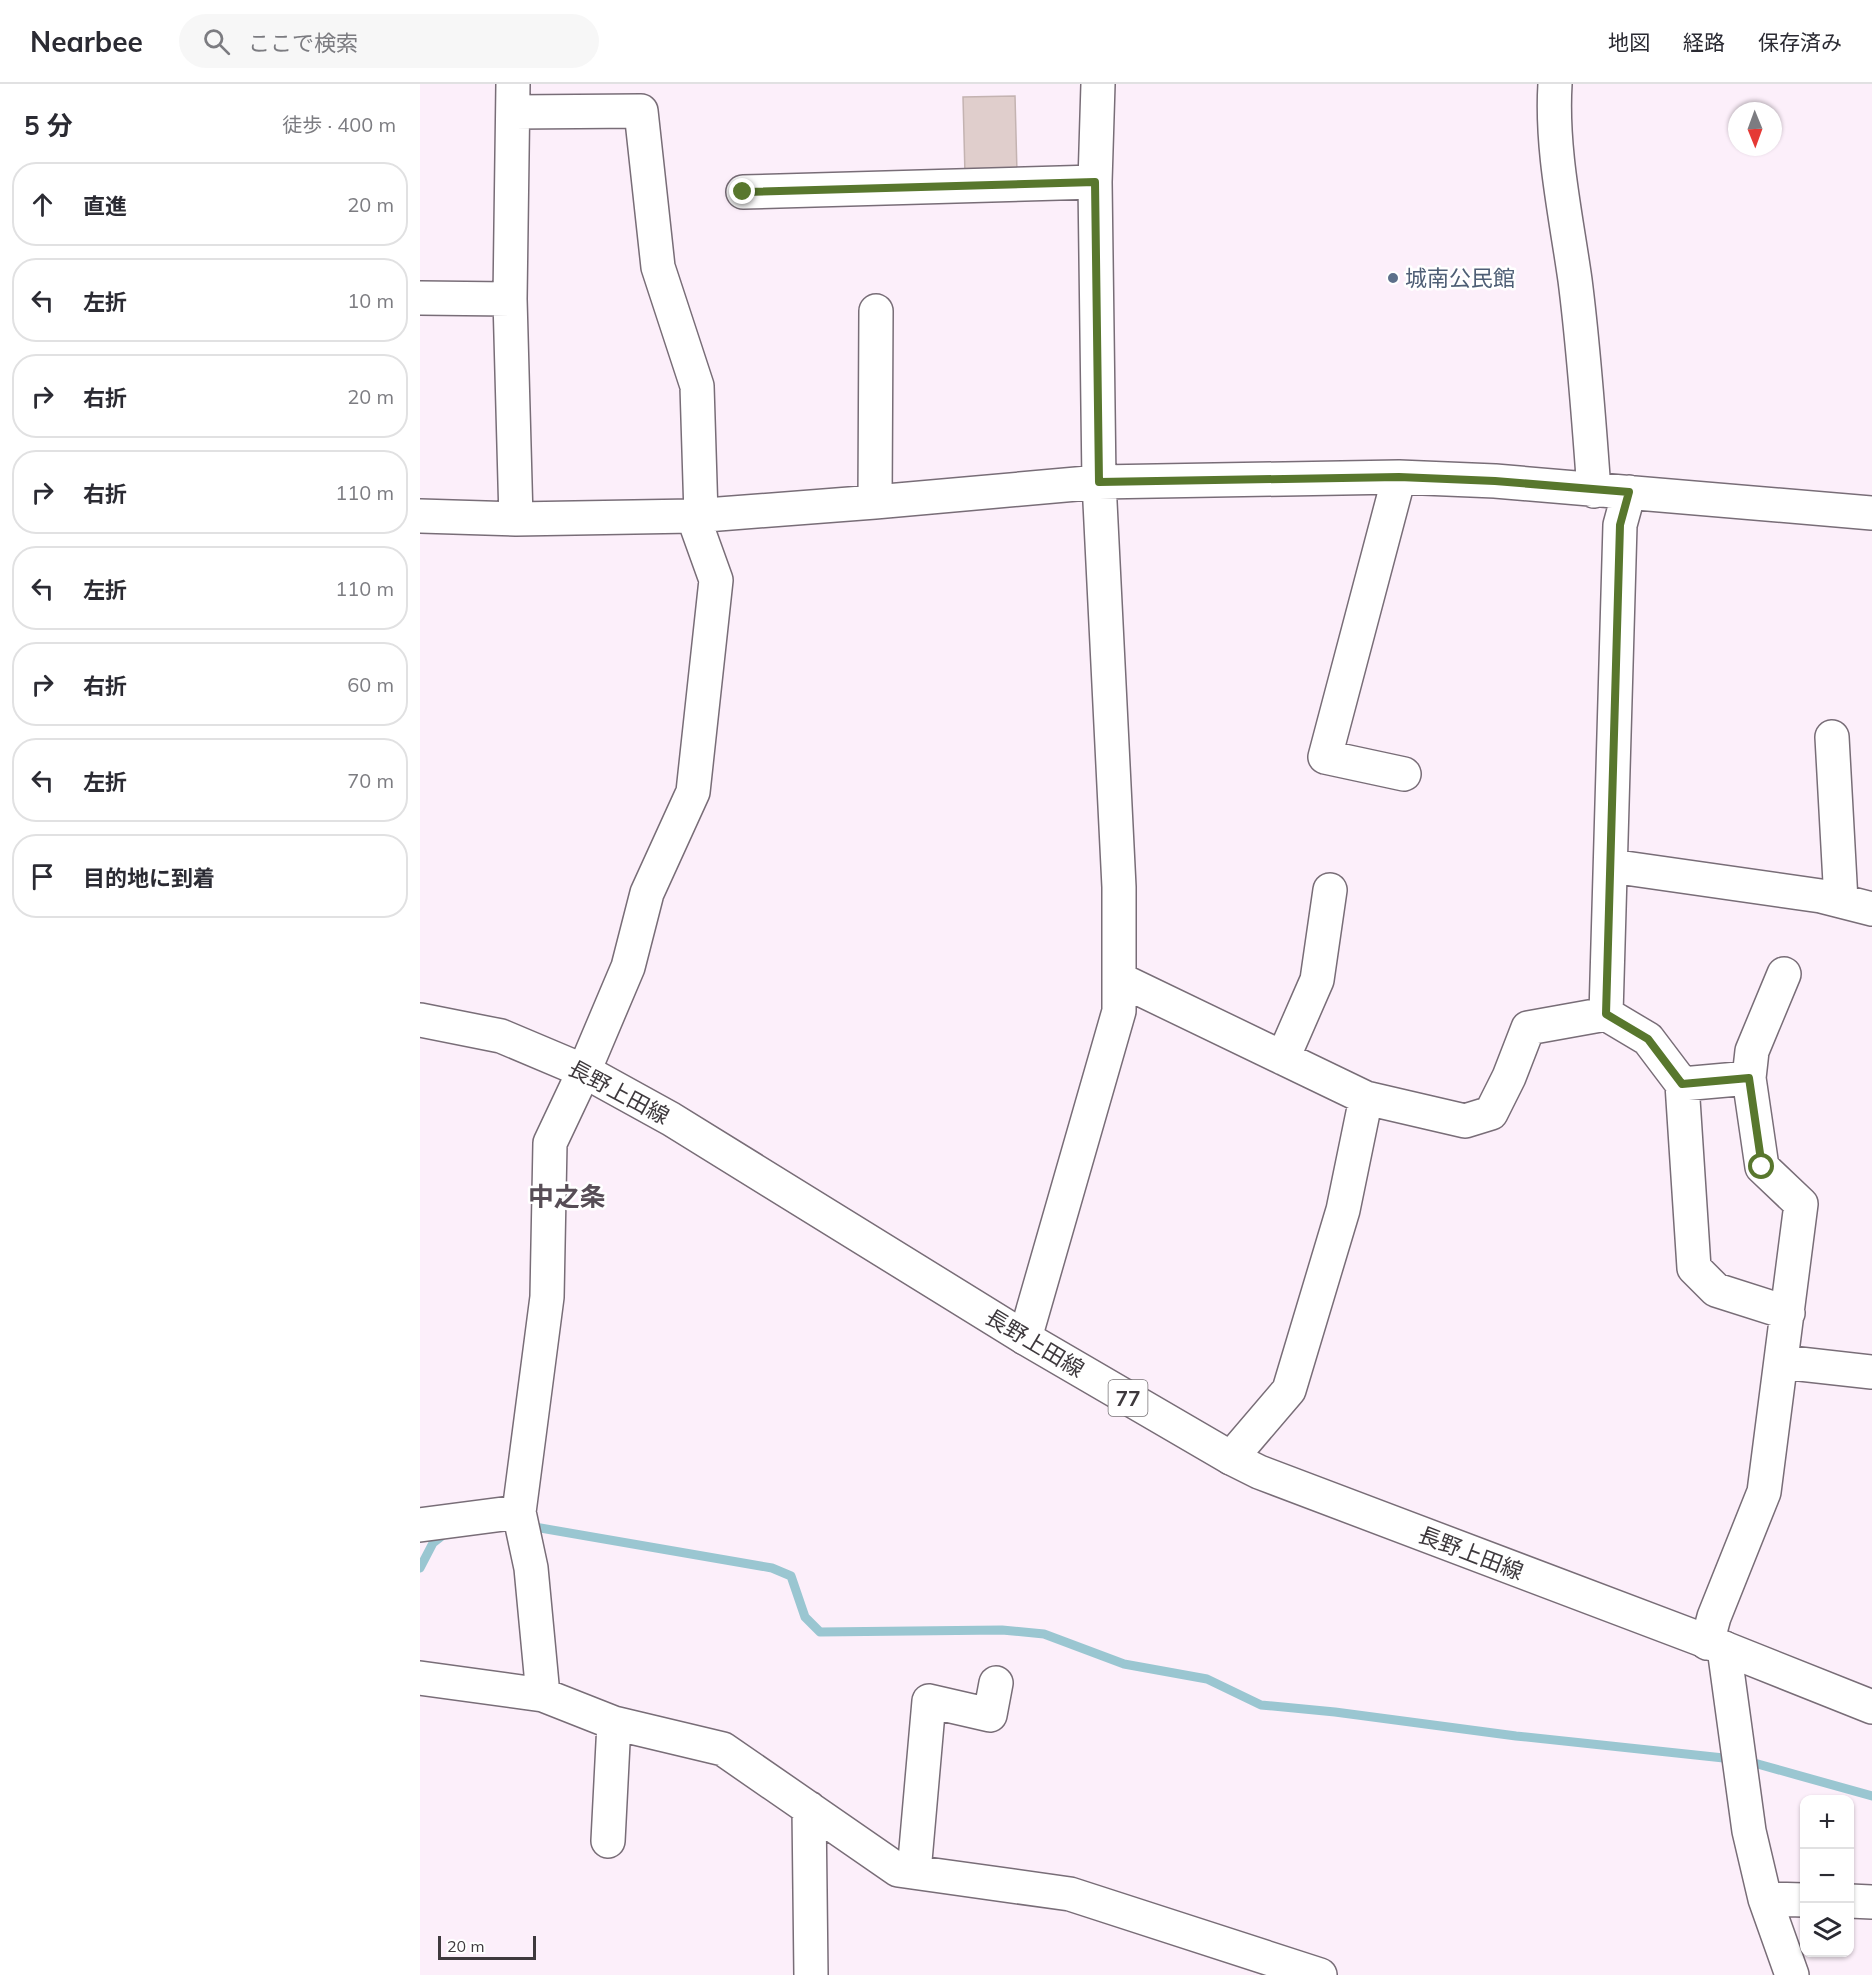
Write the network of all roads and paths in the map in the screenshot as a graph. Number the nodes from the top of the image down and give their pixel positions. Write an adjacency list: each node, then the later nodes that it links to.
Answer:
1 (1098, 84): 4 (street)
2 (1555, 84): 11 (street)
3 (514, 98): 7 (street); 15 (street)
4 (1095, 182): 5 (street); 10 (street)
5 (743, 192)
6 (420, 298): 7 (street)
7 (510, 299): 17 (street)
8 (876, 311): 13 (street)
9 (1399, 477): 10 (street); 11 (street); 19 (street)
10 (1099, 482): 13 (street); 25 (street)
11 (1594, 491): 12 (street)
12 (1629, 492): 14 (street); 20 (street)
13 (875, 502): 15 (street)
14 (1872, 513)
15 (697, 515): 17 (street); 29 (street)
16 (420, 516): 17 (street)
17 (516, 519)
18 (1832, 737): 22 (street)
19 (1404, 774)
20 (1611, 866): 22 (street); 26 (street)
21 (1330, 890): 28 (street)
22 (1831, 898): 23 (street)
23 (1872, 909)
24 (1784, 974): 30 (street)
25 (1119, 979): 28 (street); 34 (street)
26 (1606, 1014): 31 (street); 32 (street)
27 (420, 1020): 29 (street, 長野上田線 / 77)
28 (1283, 1058): 32 (street)
29 (584, 1071): 34 (street, 長野上田線 / 77); 38 (street)
30 (1749, 1078): 31 (street); 33 (street)
31 (1682, 1084): 33 (street)
32 (1366, 1098): 37 (street)
33 (1788, 1313): 35 (street)
34 (1025, 1338): 37 (street, 長野上田線 / 77)
35 (1782, 1362): 36 (street); 40 (street)
36 (1872, 1372)
37 (1231, 1458): 40 (street, 長野上田線 / 77)
38 (521, 1523): 39 (street); 43 (street)
39 (420, 1524)
40 (1716, 1646): 44 (street, 長野上田線 / 77); 49 (street)
41 (420, 1678): 43 (street)
42 (996, 1683): 48 (street)
43 (543, 1695): 45 (street)
44 (1872, 1707)
45 (614, 1723): 46 (street); 47 (street)
46 (809, 1808): 48 (street); 53 (street)
47 (608, 1841)
48 (914, 1872): 54 (street)
49 (1765, 1899): 50 (street); 55 (street)
50 (1800, 1900)
51 (1854, 1902): 52 (street)
52 (1872, 1902)
53 (810, 1975)
54 (1320, 1975)
55 (1792, 1975)

